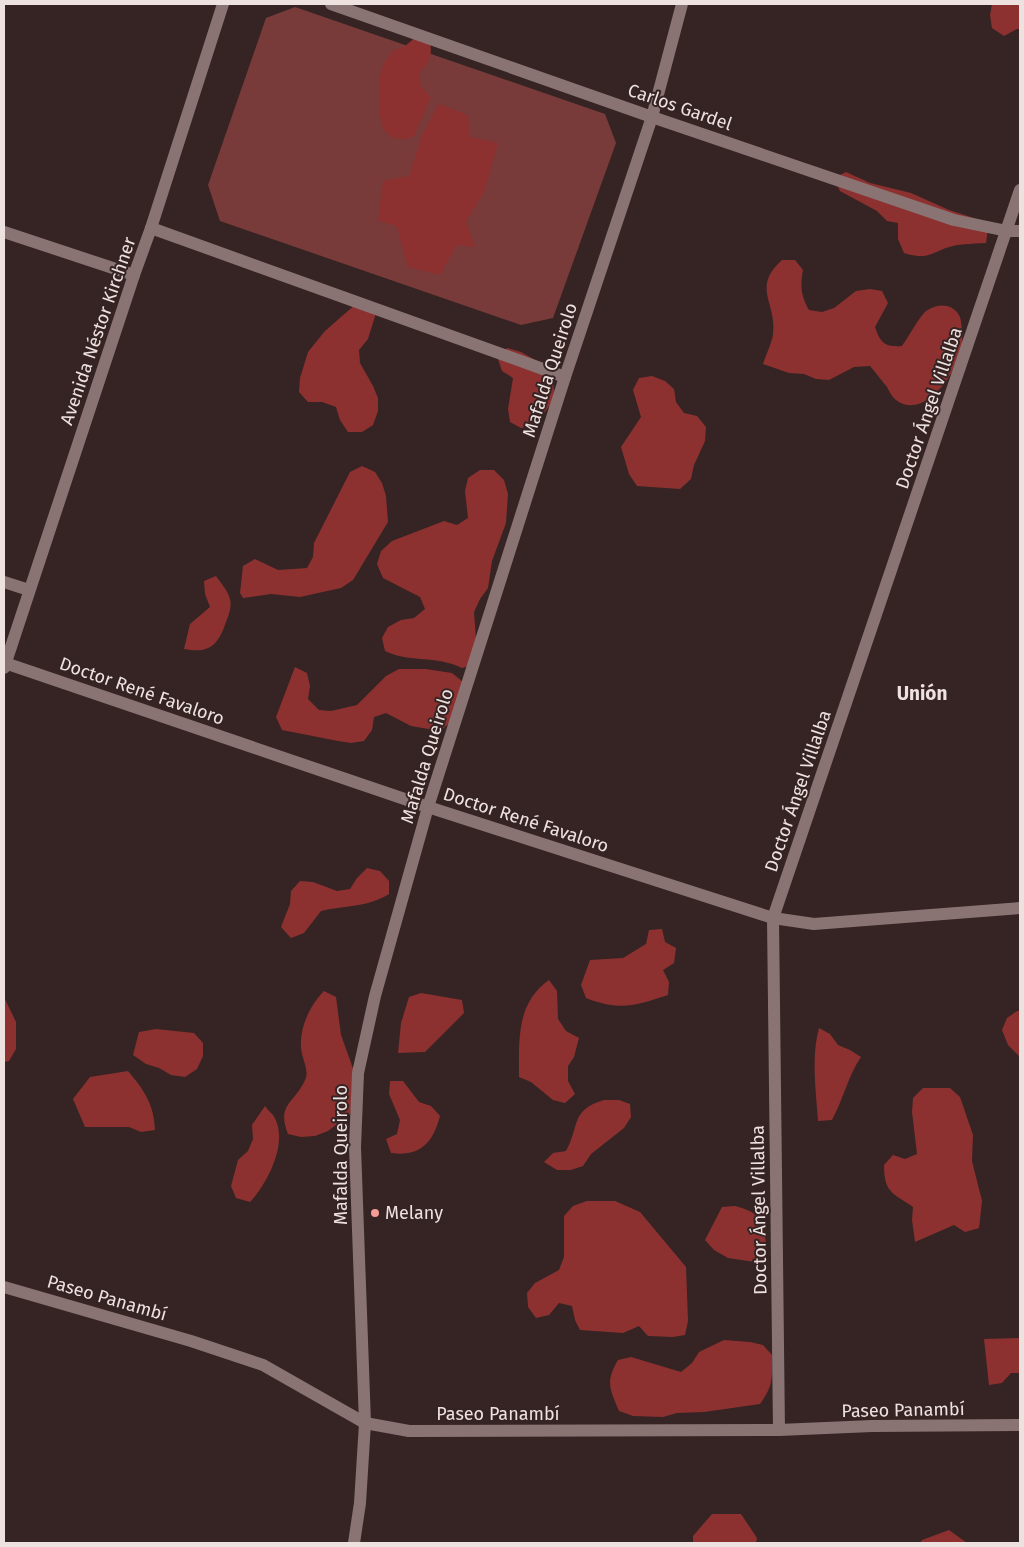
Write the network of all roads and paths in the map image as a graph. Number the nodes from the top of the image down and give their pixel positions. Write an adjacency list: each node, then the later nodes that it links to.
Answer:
1 (223, 4): 6 (street, Avenida Néstor Kirchner)
2 (331, 4): 4 (street, Carlos Gardel)
3 (682, 4): 4 (street, Mafalda Queirolo)
4 (652, 117): 7 (street, Carlos Gardel); 10 (street, Mafalda Queirolo)
5 (1020, 190): 7 (street, Doctor Ángel Villalba)
6 (151, 228): 9 (street, Avenida Néstor Kirchner); 10 (street)
7 (1014, 231): 16 (street, Doctor Ángel Villalba)
8 (4, 232): 9 (street)
9 (134, 275): 12 (street, Avenida Néstor Kirchner)
10 (565, 377): 14 (street, Mafalda Queirolo)
11 (4, 582): 12 (street)
12 (29, 590): 13 (street, Avenida Néstor Kirchner)
13 (5, 666): 14 (street, Doctor René Favaloro)
14 (428, 807): 16 (street, Doctor René Favaloro); 18 (street, Mafalda Queirolo)
15 (1020, 908): 16 (street, Doctor René Favaloro)
16 (773, 918): 20 (street, Doctor Ángel Villalba)
17 (4, 1287): 18 (street, Paseo Panambí)
18 (365, 1423): 20 (street, Paseo Panambí); 21 (street, Mafalda Queirolo)
19 (1020, 1425): 20 (street, Paseo Panambí)
20 (779, 1430)
21 (354, 1543)

